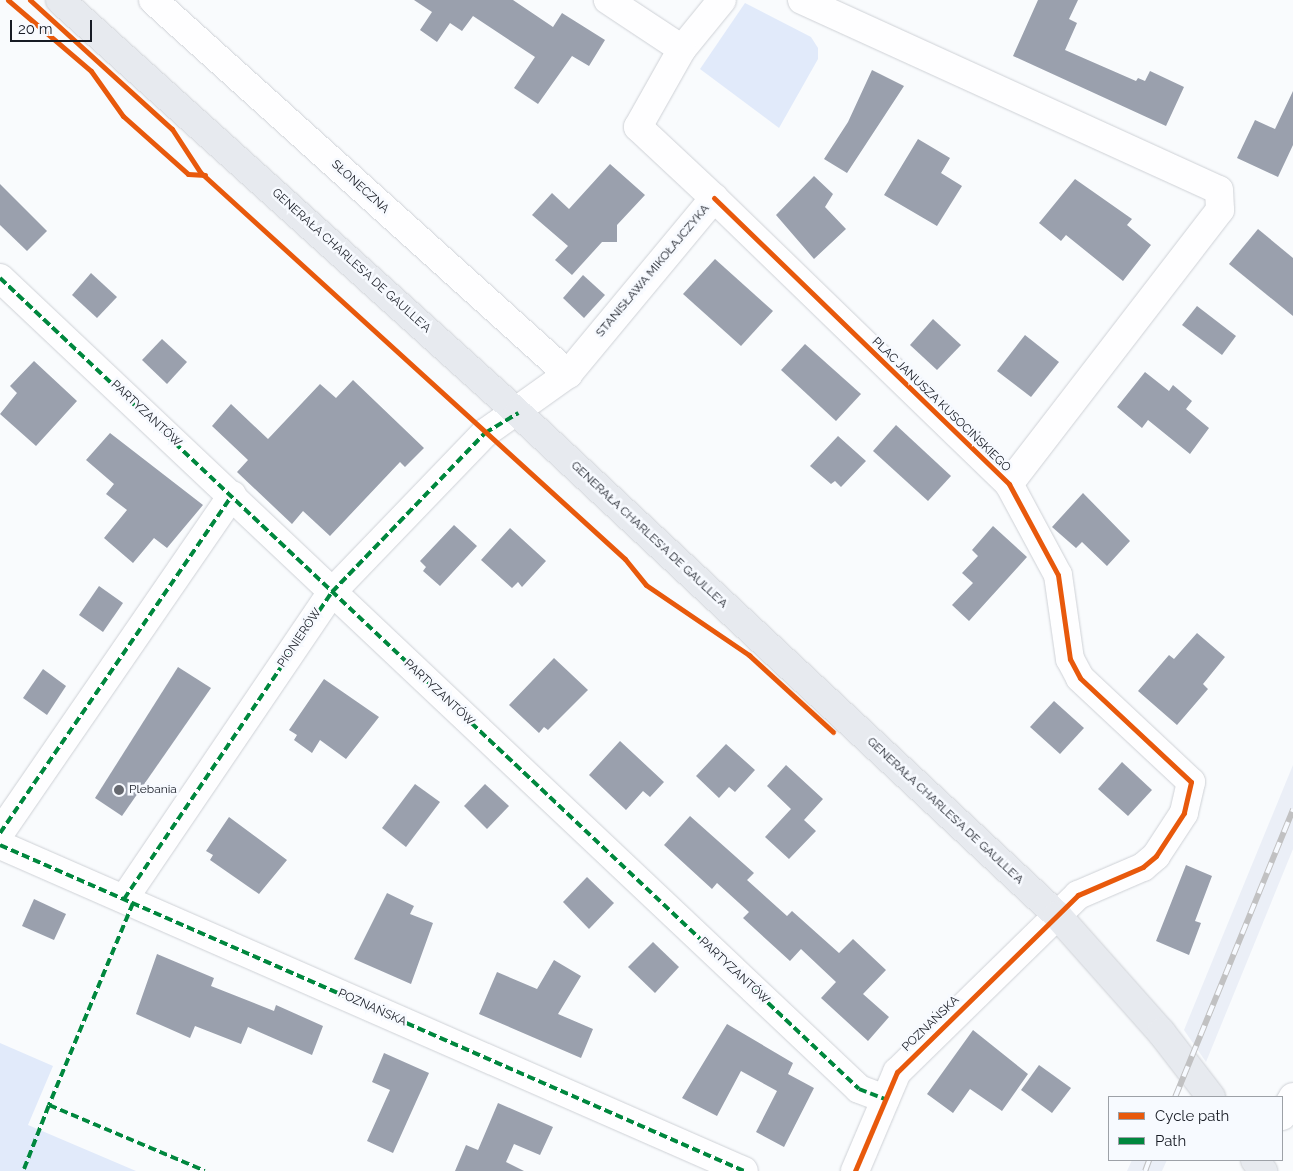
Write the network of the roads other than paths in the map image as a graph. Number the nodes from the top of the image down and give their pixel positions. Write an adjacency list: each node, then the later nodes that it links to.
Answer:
1 (60, 0): 10 (main road, GENERAŁA CHARLES'A DE GAULLE'A)
2 (153, 0): 9 (street, SŁONECZNA)
3 (608, 0): 6 (street)
4 (722, 0): 6 (street)
5 (802, 0): 11 (street, PLAC JANUSZA KUSOCIŃSKIEGO)
6 (682, 49): 7 (street, STANISŁAWA MIKOŁAJCZYKA)
7 (714, 198): 9 (street, STANISŁAWA MIKOŁAJCZYKA); 11 (street, PLAC JANUSZA KUSOCIŃSKIEGO)
8 (0, 278): 12 (street, PARTYZANTÓW)
9 (568, 374): 10 (street, STANISŁAWA MIKOŁAJCZYKA)
10 (518, 413): 13 (street, PIONIERÓW); 17 (main road, GENERAŁA CHARLES'A DE GAULLE'A)
11 (1009, 484): 17 (street, PLAC JANUSZA KUSOCIŃSKIEGO)
12 (232, 495): 13 (street, PARTYZANTÓW); 14 (street)
13 (332, 592): 16 (street, PIONIERÓW); 20 (street, PARTYZANTÓW)
14 (0, 832)
15 (0, 845): 16 (street, POZNAŃSKA)
16 (124, 899): 22 (street, POZNAŃSKA)
17 (1057, 915): 18 (main road, GENERAŁA CHARLES'A DE GAULLE'A); 20 (street, POZNAŃSKA)
18 (1210, 1096)
19 (1293, 1097): 21 (street)
20 (885, 1099): 23 (street, POZNAŃSKA)
21 (1283, 1114)
22 (744, 1171)
23 (855, 1171)

